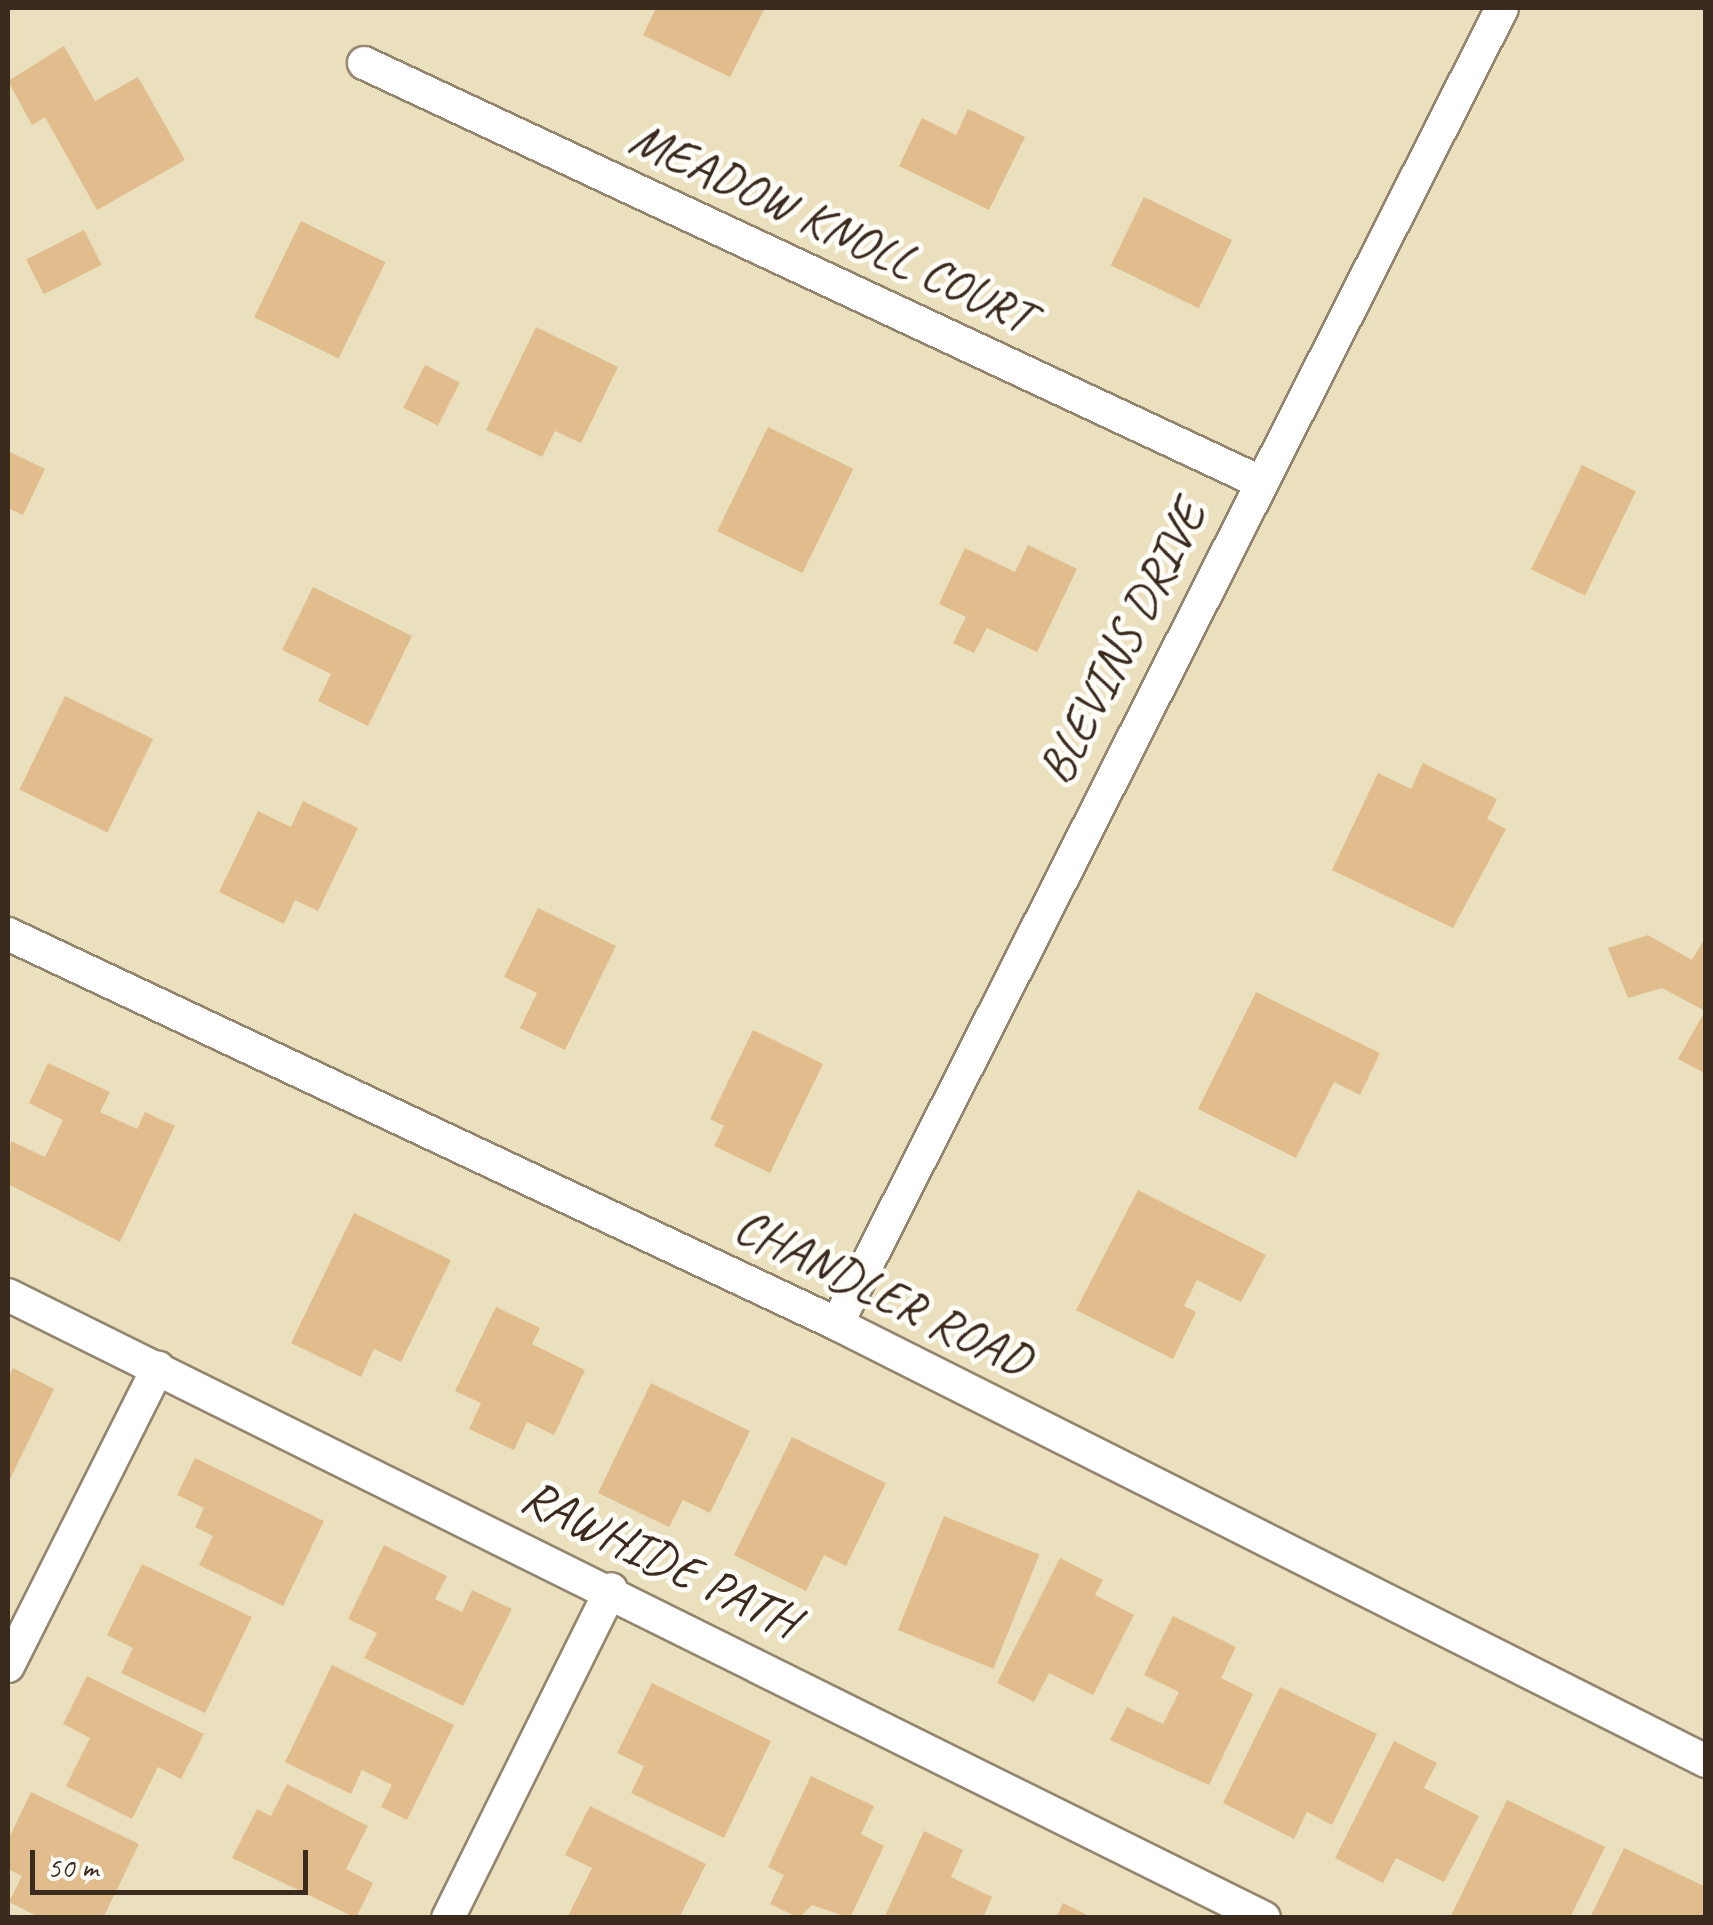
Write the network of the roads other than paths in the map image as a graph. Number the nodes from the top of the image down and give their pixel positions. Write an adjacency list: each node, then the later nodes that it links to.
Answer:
1 (1502, 8): 3 (street, BLEVINS DRIVE)
2 (364, 63): 3 (street, MEADOW KNOLL COURT)
3 (1258, 481): 6 (street, BLEVINS DRIVE)
4 (8, 934): 6 (street, CHANDLER ROAD)
5 (8, 1295): 7 (street, RAWHIDE PATH)
6 (837, 1324): 10 (street, CHANDLER ROAD)
7 (158, 1368): 8 (street, RAWHIDE PATH); 9 (street)
8 (611, 1589): 11 (street); 12 (street, RAWHIDE PATH)
9 (8, 1666)
10 (1706, 1761)
11 (448, 1918)
12 (1264, 1918)

